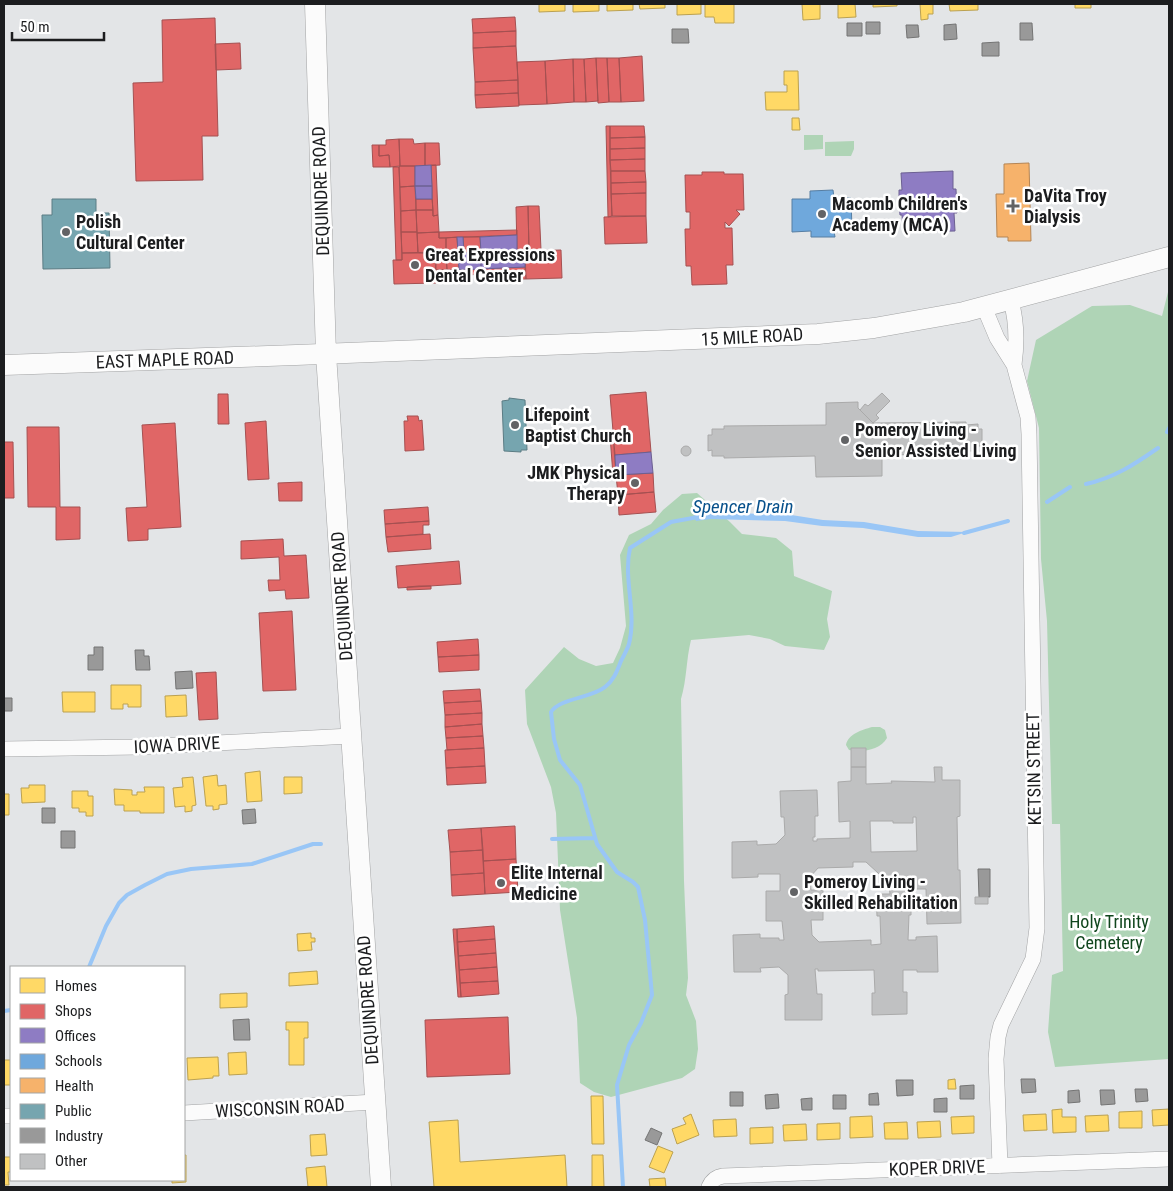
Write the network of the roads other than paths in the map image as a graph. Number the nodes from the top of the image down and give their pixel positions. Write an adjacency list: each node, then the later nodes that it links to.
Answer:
1 (315, 4): 5 (main road, DEQUINDRE ROAD)
2 (1169, 256): 3 (main road, 15 MILE ROAD)
3 (1011, 301): 4 (main road, 15 MILE ROAD); 7 (street, KETSIN STREET)
4 (984, 307): 5 (main road, 15 MILE ROAD); 7 (street, KETSIN STREET)
5 (326, 354): 6 (main road, EAST MAPLE ROAD); 8 (main road, DEQUINDRE ROAD)
6 (4, 365)
7 (1014, 366): 13 (street, KETSIN STREET)
8 (351, 736): 9 (street, IOWA DRIVE); 10 (main road, DEQUINDRE ROAD)
9 (4, 749)
10 (375, 1102): 11 (street, WISCONSIN ROAD); 14 (main road, DEQUINDRE ROAD)
11 (185, 1113)
12 (1169, 1159): 13 (street, KOPER DRIVE)
13 (1000, 1166): 15 (street, KOPER DRIVE)
14 (381, 1187)
15 (709, 1187)

